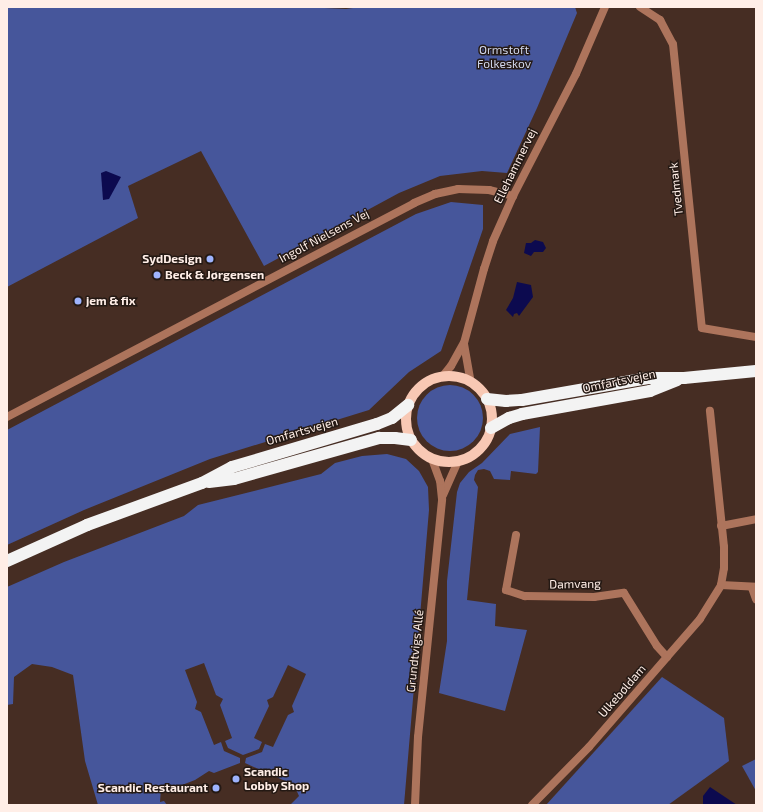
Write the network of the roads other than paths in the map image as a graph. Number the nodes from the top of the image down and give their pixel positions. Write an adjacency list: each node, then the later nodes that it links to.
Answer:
1 (605, 7): 3 (street, Ellehammervej)
2 (640, 7): 4 (street, Tvedmark)
3 (513, 196): 5 (street, Ellehammervej); 13 (street, Ingolf Nielsens Vej)
4 (756, 337)
5 (464, 343): 7 (street, Ellehammervej); 9 (street, Ellehammervej)
6 (756, 371): 8 (highway, Omfartsvejen)
7 (442, 376): 9 (main road); 11 (main road)
8 (684, 378): 10 (highway, Omfartsvejen); 14 (highway, Omfartsvejen)
9 (471, 382): 10 (main road)
10 (487, 399): 14 (main road)
11 (408, 404): 15 (main road); 18 (highway, Omfartsvejen)
12 (710, 411): 21 (street, Ulkebøldam)
13 (7, 417)
14 (491, 428): 17 (main road)
15 (411, 440): 16 (main road); 18 (highway, Omfartsvejen)
16 (432, 459): 17 (main road); 19 (street, Grundtvigs Allé)
17 (458, 461): 19 (street, Grundtvigs Allé)
18 (202, 483): 23 (highway, Omfartsvejen)
19 (442, 499): 28 (street, Grundtvigs Allé)
20 (756, 519): 21 (street)
21 (721, 526): 24 (street, Ulkebøldam)
22 (516, 535): 27 (street, Damvang)
23 (7, 561)
24 (721, 585): 25 (street); 27 (street, Ulkebøldam)
25 (754, 588): 26 (street)
26 (756, 600)
27 (667, 657): 29 (street, Ulkebøldam)
28 (415, 805)
29 (532, 805)

